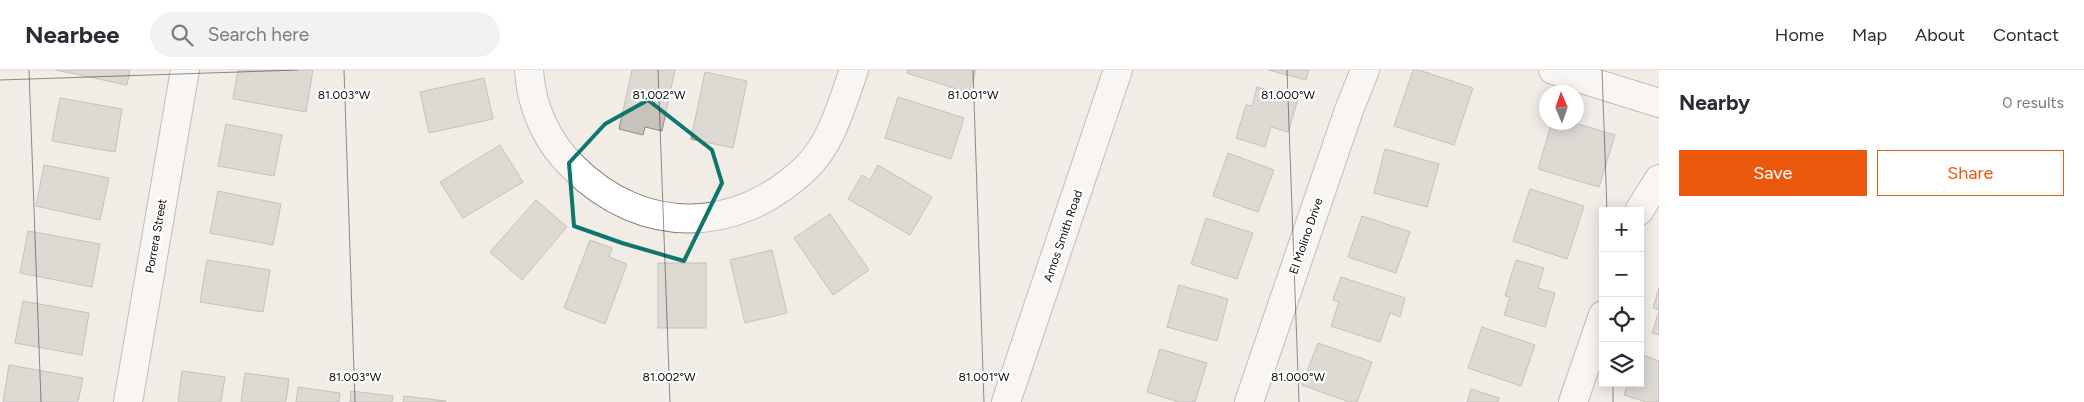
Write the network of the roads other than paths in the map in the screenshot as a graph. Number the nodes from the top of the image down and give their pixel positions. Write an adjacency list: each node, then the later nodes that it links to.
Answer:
1 (185, 70): 11 (street, Porrera Street)
2 (529, 70): 3 (street)
3 (854, 70)
4 (1118, 70): 12 (street, Amos Smith Road)
5 (1365, 70): 13 (street, El Molino Drive)
6 (1553, 70): 7 (street)
7 (1659, 103)
8 (1659, 178): 9 (street)
9 (1641, 207)
10 (1599, 327): 14 (street)
11 (128, 402)
12 (1006, 402)
13 (1249, 402)
14 (1573, 402)

